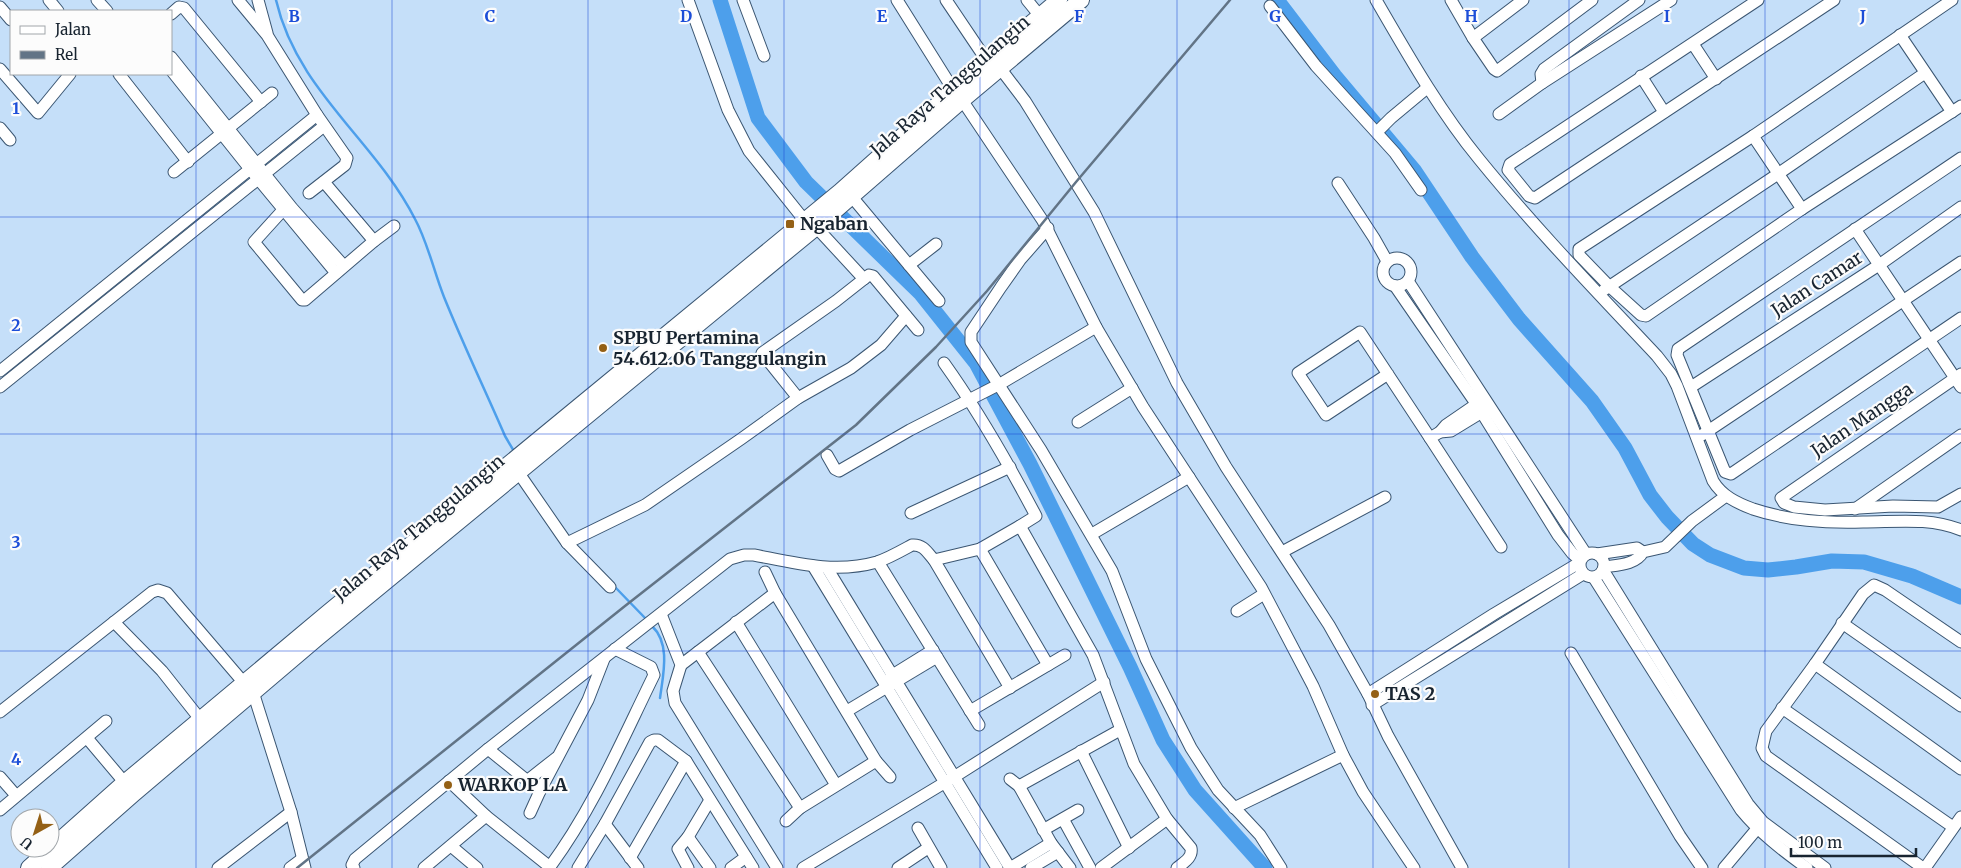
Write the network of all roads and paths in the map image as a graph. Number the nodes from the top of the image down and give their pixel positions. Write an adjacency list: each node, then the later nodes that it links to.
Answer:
1 (49, 0): 24 (street)
2 (97, 0): 25 (street)
3 (238, 0): 29 (street)
4 (258, 0): 29 (street)
5 (688, 0): 74 (street)
6 (743, 0): 33 (street)
7 (897, 0): 46 (street)
8 (946, 0): 35 (street)
9 (1027, 0): 27 (street)
10 (1059, 0): 27 (highway)
11 (1081, 0): 35 (highway, Jala Raya Tanggulangin)
12 (1376, 0): 44 (street)
13 (1451, 0): 31 (street)
14 (1523, 0): 21 (street)
15 (1639, 0): 43 (street)
16 (1671, 0): 43 (street)
17 (1758, 0): 32 (street)
18 (1834, 0): 42 (street)
19 (1952, 0): 30 (street)
20 (1590, 1): 31 (street)
21 (1506, 5): 31 (street)
22 (1270, 6): 54 (street)
23 (0, 7): 28 (street)
24 (57, 10)
25 (106, 10)
26 (172, 13): 47 (street)
27 (1040, 16): 35 (highway)
28 (10, 19)
29 (267, 35): 51 (street)
30 (1900, 35): 38 (street); 56 (street)
31 (1473, 38)
32 (1692, 44): 41 (street); 42 (street)
33 (764, 56)
34 (172, 58): 55 (street)
35 (994, 64): 46 (highway, Jala Raya Tanggulangin); 132 (street)
36 (0, 69): 40 (street)
37 (172, 71): 55 (street)
38 (1925, 72): 48 (street); 62 (street)
39 (120, 75): 59 (street)
40 (65, 76)
41 (1641, 76): 49 (street); 65 (street)
42 (1716, 78): 49 (street)
43 (1542, 83): 50 (street)
44 (1427, 88): 54 (street); 68 (street)
45 (272, 93): 47 (street)
46 (958, 95): 70 (highway, Jala Raya Tanggulangin); 76 (street)
47 (261, 102): 55 (street)
48 (1956, 109): 72 (street)
49 (1664, 112): 65 (street)
50 (1499, 114)
51 (317, 115): 52 (street); 60 (street)
52 (324, 126): 63 (street); 64 (street)
53 (0, 128): 57 (street)
54 (1378, 131): 67 (street)
55 (225, 132): 59 (street); 60 (street)
56 (1753, 136): 62 (street); 90 (street)
57 (10, 140)
58 (1961, 158): 77 (street)
59 (188, 162): 61 (street)
60 (253, 166): 63 (street); 85 (street)
61 (174, 172)
62 (1778, 174): 72 (street); 90 (street)
63 (261, 176): 73 (street); 84 (street); 88 (street)
64 (324, 182): 69 (street); 78 (street)
65 (1518, 182): 68 (street)
66 (1338, 183): 80 (street)
67 (1421, 190)
68 (1506, 190): 91 (street)
69 (309, 193)
70 (846, 197): 74 (highway, Jala Raya Tanggulangin); 82 (street)
71 (1961, 207): 83 (street, Jalan Camar)
72 (1802, 209): 90 (street)
73 (283, 210): 84 (street); 84 (street)
74 (812, 223): 86 (street); 117 (highway, Jalan Raya Tanggulangin)
75 (394, 226): 78 (street)
76 (1048, 228): 96 (street); 104 (street)
77 (1855, 228): 83 (street); 106 (street)
78 (374, 241): 84 (street)
79 (936, 244): 82 (street)
80 (1387, 261): 87 (street); 89 (street)
81 (1961, 262): 93 (street)
82 (909, 265): 92 (street)
83 (1879, 265): 93 (street); 106 (street, Jalan Camar)
84 (340, 270)
85 (117, 276): 88 (street); 101 (street)
86 (864, 279): 94 (street); 108 (street)
87 (1408, 281): 89 (street); 98 (street)
88 (125, 286): 105 (street)
89 (1395, 286): 98 (street)
90 (1609, 286): 91 (street)
91 (1599, 295): 115 (street)
92 (939, 301)
93 (1903, 301): 99 (street); 112 (street)
94 (906, 316): 97 (street); 108 (street)
95 (1961, 318): 99 (street)
96 (1096, 327): 104 (street); 107 (street)
97 (918, 330)
98 (1437, 337): 110 (street)
99 (1928, 340): 103 (street); 112 (street)
100 (944, 363): 109 (street)
101 (0, 371)
102 (1388, 374): 102 (street); 113 (street)
103 (1959, 380): 123 (street, Jalan Mangga)
104 (997, 386): 109 (street); 128 (street)
105 (0, 387)
106 (1691, 387): 112 (street)
107 (1132, 388): 111 (street); 119 (street)
108 (798, 398): 129 (street)
109 (973, 399): 116 (street); 118 (street)
110 (1483, 406): 113 (street); 135 (street)
111 (1078, 422)
112 (1708, 431): 115 (street)
113 (1435, 435): 130 (street)
114 (1961, 435): 123 (street)
115 (1697, 439): 121 (street)
116 (827, 455)
117 (521, 462): 129 (street); 161 (highway, Jalan Raya Tanggulangin)
118 (1010, 466): 124 (street); 126 (street)
119 (1189, 477): 128 (street); 141 (street)
120 (1961, 494): 123 (street)
121 (1726, 496): 125 (street); 135 (street)
122 (1385, 497): 132 (street)
123 (1855, 508): 125 (street)
124 (911, 513)
125 (1860, 522): 127 (street)
126 (1020, 526): 131 (street); 160 (street)
127 (1961, 530)
128 (1092, 534): 192 (street)
129 (570, 541): 139 (street)
130 (1501, 547)
131 (980, 550): 133 (street); 158 (street)
132 (1282, 552): 163 (street)
133 (934, 560): 134 (street); 162 (street)
134 (878, 562): 137 (street); 153 (street)
135 (1591, 565): 143 (street); 148 (street); 205 (street)
136 (813, 566): 137 (street); 144 (street); 159 (street)
137 (827, 568): 159 (street)
138 (765, 572): 140 (street)
139 (610, 587)
140 (775, 593): 146 (street); 166 (street)
141 (1264, 594): 142 (street); 177 (street)
142 (1236, 611)
143 (1494, 614): 148 (street); 163 (street)
144 (657, 616): 150 (street); 157 (street)
145 (114, 622): 161 (street); 167 (street); 169 (street)
146 (736, 622): 151 (street); 187 (street)
147 (1842, 623): 149 (street); 156 (street); 164 (street)
148 (1502, 625): 163 (street)
149 (1961, 642)
150 (615, 649): 155 (street); 223 (street)
151 (698, 652): 157 (street); 191 (street)
152 (1571, 653): 243 (street)
153 (935, 654): 159 (street); 168 (street)
154 (1065, 655): 158 (street)
155 (604, 659): 174 (street); 176 (street)
156 (1815, 664): 165 (street); 180 (street)
157 (681, 665): 229 (street)
158 (1048, 665): 162 (street)
159 (889, 682): 166 (street); 184 (street)
160 (1104, 682): 172 (street); 184 (street)
161 (248, 688): 169 (highway, Jalan Raya Tanggulangin); 195 (street); 217 (highway, Jalan Raya Tanggulangin)
162 (1010, 688): 168 (street)
163 (1370, 700): 242 (street)
164 (1961, 706)
165 (1782, 708): 203 (street); 248 (street)
166 (845, 709): 178 (street)
167 (0, 712)
168 (970, 712): 171 (street)
169 (200, 719): 186 (highway, Jalan Raya Tanggulangin)
170 (106, 721): 173 (street)
171 (979, 725)
172 (1120, 730): 175 (street); 199 (street)
173 (87, 738): 186 (street); 193 (street)
174 (488, 750): 183 (street); 185 (street)
175 (1081, 751): 206 (street); 211 (street)
176 (559, 755): 183 (street); 188 (street)
177 (1343, 755): 192 (street); 241 (street)
178 (876, 760): 182 (street); 187 (street)
179 (686, 761): 190 (street); 202 (street); 213 (street)
180 (1961, 769)
181 (0, 776): 189 (street)
182 (890, 777)
183 (528, 780): 188 (street)
184 (949, 780): 230 (street); 233 (street); 234 (street)
185 (449, 781): 197 (street); 220 (street)
186 (125, 783): 216 (highway, Jalan Raya Tanggulangin)
187 (836, 785): 191 (street)
188 (540, 791): 196 (street)
189 (12, 792)
190 (710, 800): 207 (street); 212 (street)
191 (800, 808): 201 (street)
192 (1234, 808): 240 (street)
193 (0, 810)
194 (1078, 810): 200 (street)
195 (291, 812): 214 (street); 218 (street)
196 (530, 813)
197 (486, 816): 208 (street); 223 (street)
198 (1961, 817): 203 (street)
199 (1167, 819): 211 (street); 239 (street)
200 (1063, 820): 206 (street); 237 (street)
201 (786, 821)
202 (605, 824): 213 (street); 215 (street)
203 (1953, 827): 248 (street)
204 (918, 828): 210 (street)
205 (1762, 828): 244 (street); 245 (street); 246 (street); 247 (street)
206 (1043, 830): 209 (street)
207 (688, 837): 225 (street); 226 (street)
208 (451, 846): 221 (street); 222 (street)
209 (1054, 847): 234 (street); 235 (street); 236 (street)
210 (928, 848): 231 (street); 232 (street)
211 (1129, 848): 238 (street)
212 (746, 857): 227 (street); 228 (street)
213 (630, 858): 224 (street)
214 (304, 863): 219 (street)
215 (582, 866)
216 (29, 868)
217 (49, 868)
218 (218, 868)
219 (290, 868)
220 (354, 868)
221 (425, 868)
222 (477, 868)
223 (550, 868)
224 (638, 868)
225 (688, 868)
226 (710, 868)
227 (731, 868)
228 (753, 868)
229 (777, 868)
230 (803, 868)
231 (898, 868)
232 (941, 868)
233 (997, 868)
234 (1010, 868)
235 (1031, 868)
236 (1070, 868)
237 (1090, 868)
238 (1101, 868)
239 (1177, 868)
240 (1281, 868)
241 (1414, 868)
242 (1462, 868)
243 (1702, 868)
244 (1724, 868)
245 (1734, 868)
246 (1807, 868)
247 (1825, 868)
248 (1924, 868)

